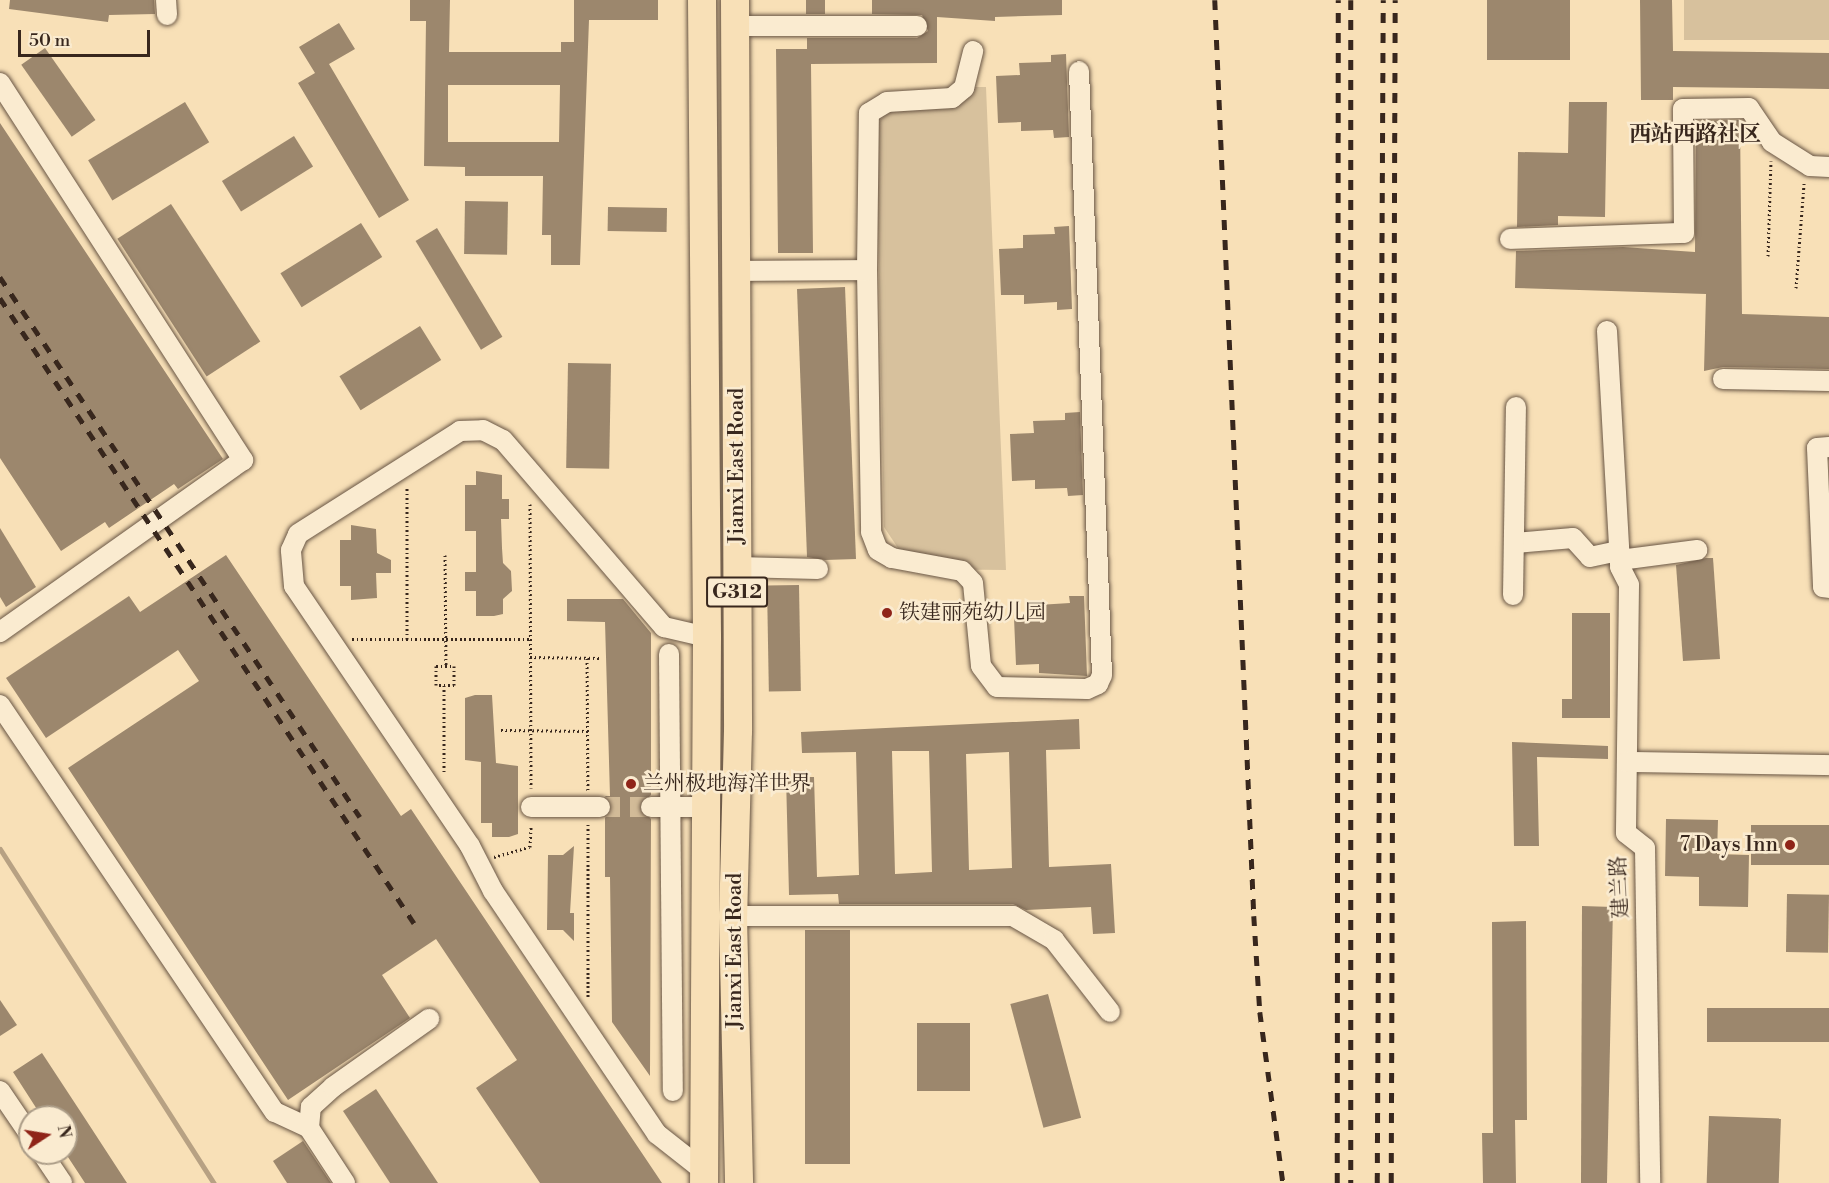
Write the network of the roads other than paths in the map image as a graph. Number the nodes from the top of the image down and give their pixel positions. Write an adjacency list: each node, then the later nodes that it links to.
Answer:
1 (702, 0): 24 (highway, Jianxi East Road / G312)
2 (735, 13): 3 (street); 10 (highway, Jianxi East Road / G312)
3 (917, 26)
4 (973, 51): 9 (street)
5 (1079, 71): 9 (street)
6 (0, 83): 23 (street)
7 (1829, 167): 8 (street)
8 (1510, 239)
9 (867, 270): 10 (street)
10 (736, 271): 19 (highway, Jianxi East Road / G312)
11 (1607, 331): 18 (street)
12 (1723, 380): 13 (street)
13 (1829, 381)
14 (1516, 406): 16 (street)
15 (1829, 447): 21 (street)
16 (1515, 543): 18 (street); 22 (street)
17 (1697, 550): 18 (street)
18 (1620, 556): 27 (street)
19 (737, 567): 20 (street); 33 (highway, Jianxi East Road / G312)
20 (818, 569)
21 (1829, 588)
22 (1513, 595)
23 (0, 632)
24 (707, 637): 32 (highway, Jianxi East Road / G312); 41 (street)
25 (669, 654): 31 (street)
26 (0, 705): 39 (street)
27 (1627, 762): 28 (street); 45 (street, 建兰路)
28 (1829, 765)
29 (531, 807): 30 (street)
30 (594, 807)
31 (660, 807): 32 (street); 37 (street)
32 (707, 807): 41 (highway, Jianxi East Road / G312)
33 (733, 916): 34 (street); 44 (highway, Jianxi East Road / G312)
34 (1110, 1012)
35 (429, 1019): 39 (street)
36 (0, 1090): 38 (street)
37 (673, 1091)
38 (18, 1117)
39 (309, 1128): 43 (street)
40 (50, 1165): 42 (street)
41 (704, 1177)
42 (62, 1183)
43 (345, 1183)
44 (739, 1183)
45 (1650, 1183)

